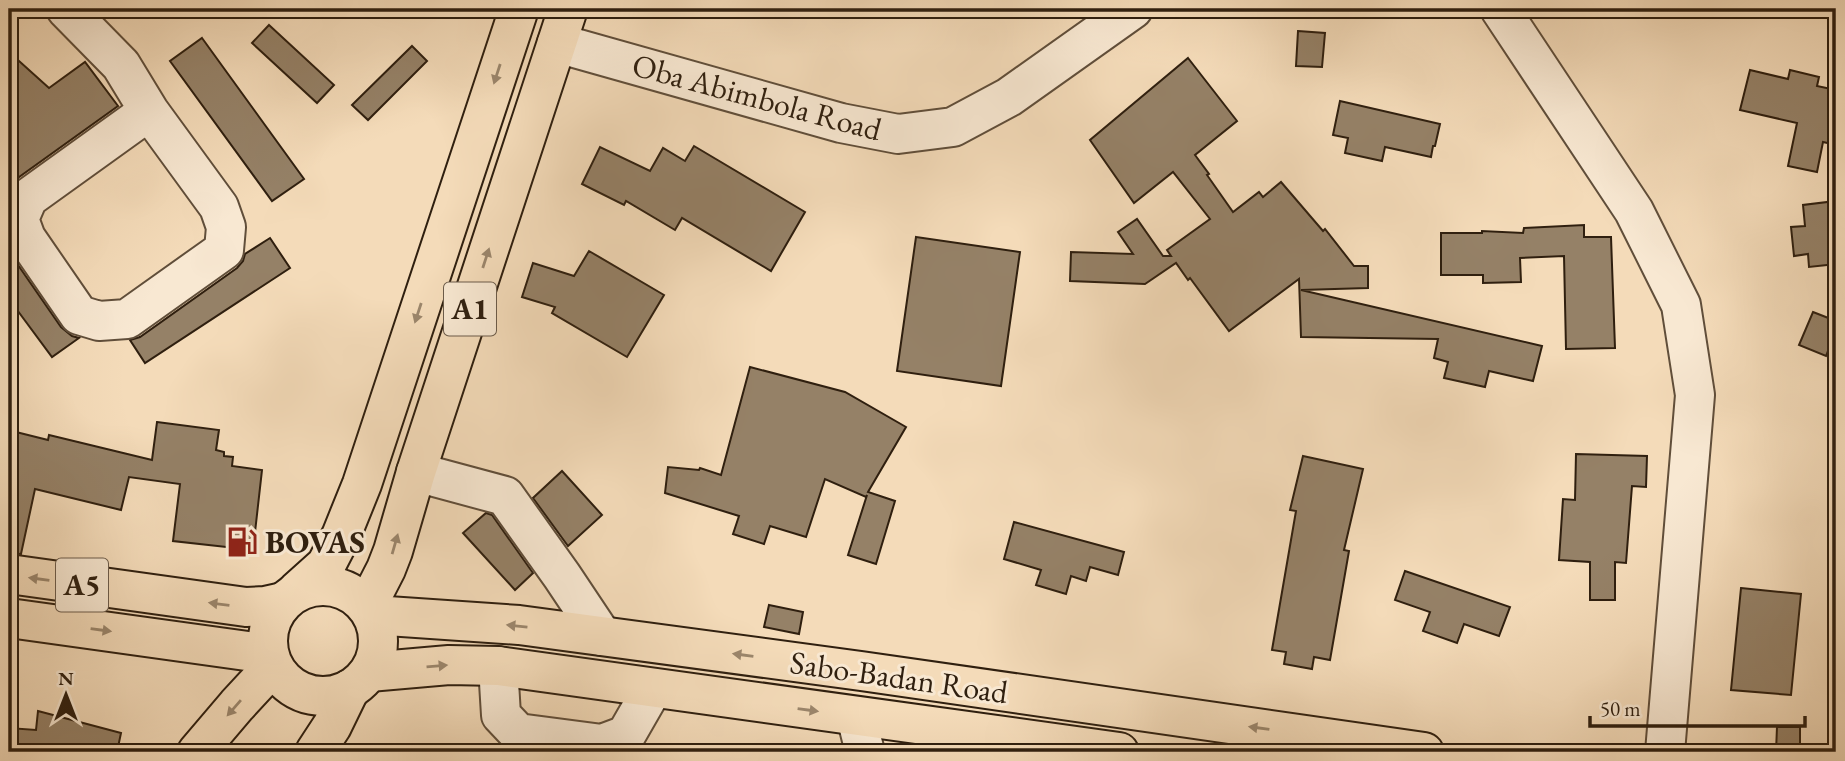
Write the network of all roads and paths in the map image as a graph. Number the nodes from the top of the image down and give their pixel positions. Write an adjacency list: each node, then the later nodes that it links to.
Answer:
1 (66, 9): 6 (street)
2 (519, 9): 9 (highway, A1, one-way to 9)
3 (1133, 9): 5 (street, Oba Abimbola Road)
4 (1500, 9): 22 (street)
5 (562, 26): 7 (highway, A1, one-way to 5)
6 (149, 111): 6 (street)
7 (416, 472): 10 (highway, A1, one-way to 7); 12 (street)
8 (9, 574): 9 (highway, A5, one-way to 8)
9 (290, 597): 10 (highway); 13 (highway)
10 (370, 611): 12 (highway, Sabo-Badan Road, one-way to 10); 15 (highway)
11 (9, 618): 13 (highway, A5, one-way to 13)
12 (602, 636): 21 (highway, Sabo-Badan Road, one-way to 12)
13 (271, 660): 15 (highway); 18 (highway, one-way to 18)
14 (498, 666): 15 (highway, Sabo-Badan Road, one-way to 14); 16 (highway, Sabo-Badan Road); 16 (street)
15 (359, 681): 19 (highway)
16 (653, 688): 17 (highway, Sabo-Badan Road, one-way to 17)
17 (861, 734): 20 (highway, Sabo-Badan Road)
18 (197, 752)
19 (315, 752)
20 (1119, 752)
21 (1416, 752)
22 (1665, 752)

